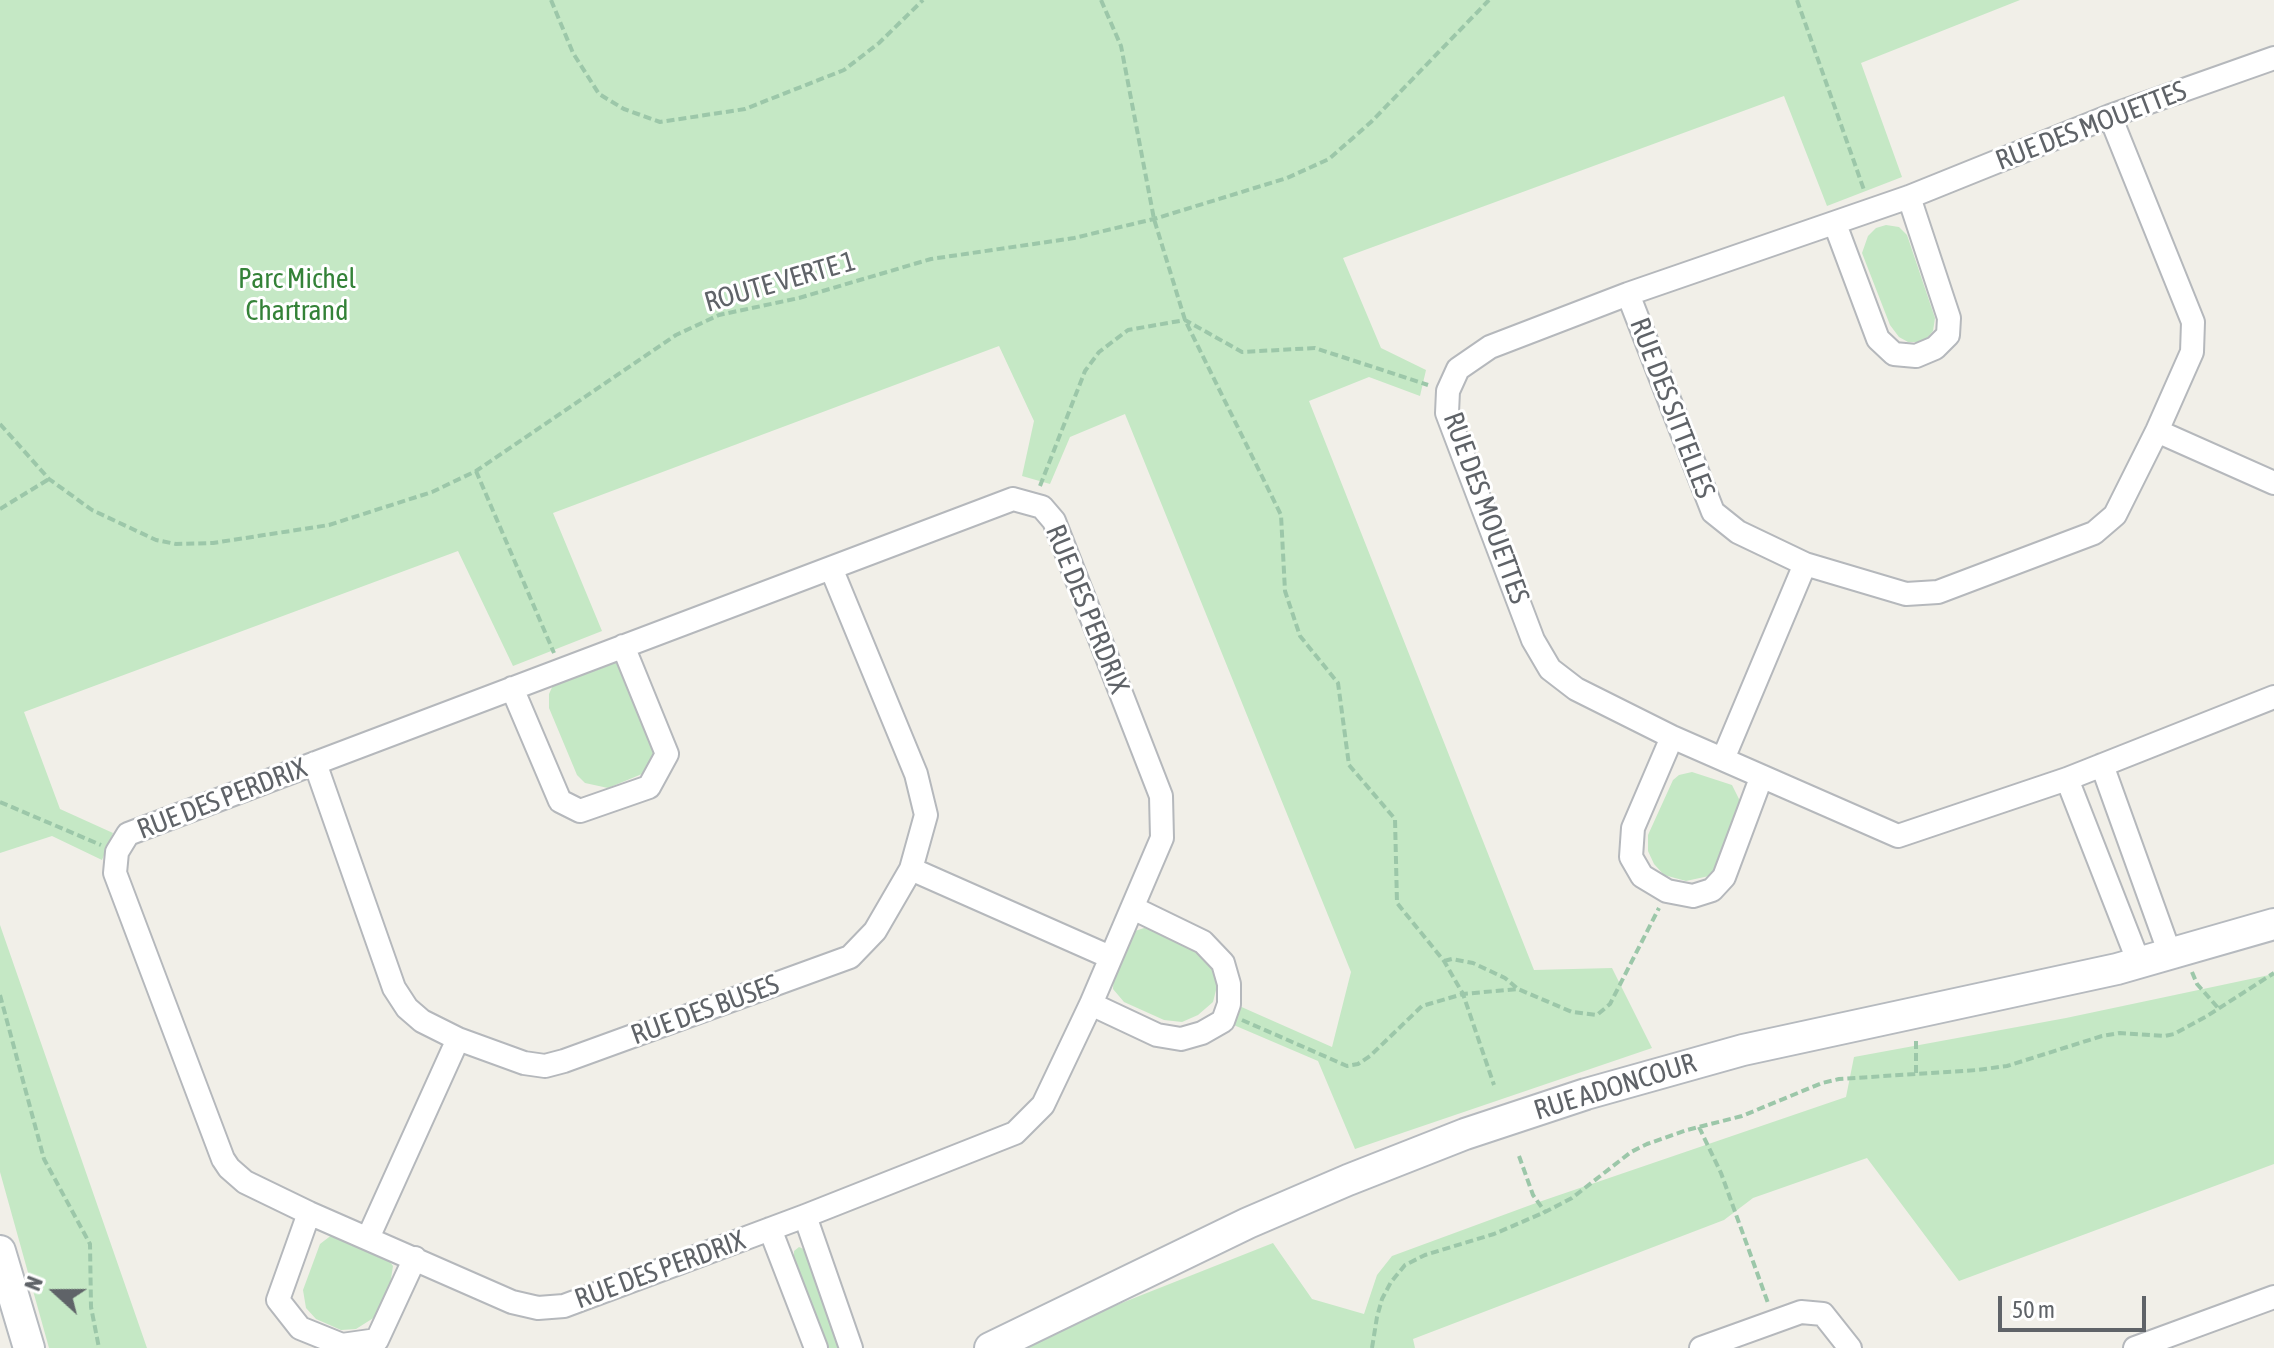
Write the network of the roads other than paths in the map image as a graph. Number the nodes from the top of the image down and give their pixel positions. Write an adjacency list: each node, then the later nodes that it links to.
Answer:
1 (2274, 58): 2 (street, RUE DES MOUETTES)
2 (2110, 116): 3 (street, RUE DES MOUETTES); 6 (street, RUE DES SITTELLES)
3 (1909, 197): 4 (street, RUE DES MOUETTES); 4 (street)
4 (1835, 224): 5 (street, RUE DES MOUETTES)
5 (1628, 294): 8 (street, RUE DES SITTELLES); 13 (street, RUE DES MOUETTES)
6 (2157, 431): 7 (street); 8 (street, RUE DES SITTELLES)
7 (2274, 483)
8 (1805, 564): 14 (street)
9 (831, 568): 10 (street, RUE DES PERDRIX); 19 (street, RUE DES BUSES); 20 (street, RUE DES PERDRIX)
10 (623, 646): 11 (street, RUE DES PERDRIX); 11 (street)
11 (512, 688): 15 (street, RUE DES PERDRIX)
12 (2274, 697): 16 (street, RUE DES MOUETTES)
13 (1672, 737): 14 (street, RUE DES MOUETTES); 17 (street)
14 (1723, 759): 17 (street, RUE DES MOUETTES)
15 (315, 763): 26 (street, RUE DES BUSES); 27 (street, RUE DES PERDRIX)
16 (2102, 765): 18 (street, RUE DES MOUETTES); 23 (street)
17 (1761, 778): 18 (street, RUE DES MOUETTES)
18 (2067, 779): 24 (street)
19 (911, 869): 22 (street); 26 (street, RUE DES BUSES)
20 (1133, 908): 22 (street, RUE DES PERDRIX); 25 (street)
21 (2274, 924): 23 (street, RUE ADONCOUR)
22 (1110, 957): 25 (street, RUE DES PERDRIX)
23 (2180, 960): 24 (street, RUE ADONCOUR)
24 (2139, 963): 37 (street, RUE ADONCOUR)
25 (1091, 1004): 28 (street, RUE DES PERDRIX)
26 (458, 1039): 30 (street)
27 (309, 1213): 30 (street, RUE DES PERDRIX); 32 (street)
28 (805, 1216): 29 (street, RUE DES PERDRIX); 36 (street)
29 (770, 1229): 32 (street, RUE DES PERDRIX); 35 (street, RUE DES PERDRIX)
30 (368, 1238): 32 (street, RUE DES PERDRIX)
31 (0, 1251): 34 (street)
32 (415, 1258)
33 (2274, 1297): 40 (street)
34 (29, 1348)
35 (816, 1348)
36 (851, 1348)
37 (990, 1348)
38 (1701, 1348): 39 (street)
39 (1850, 1348)
40 (2138, 1348)

